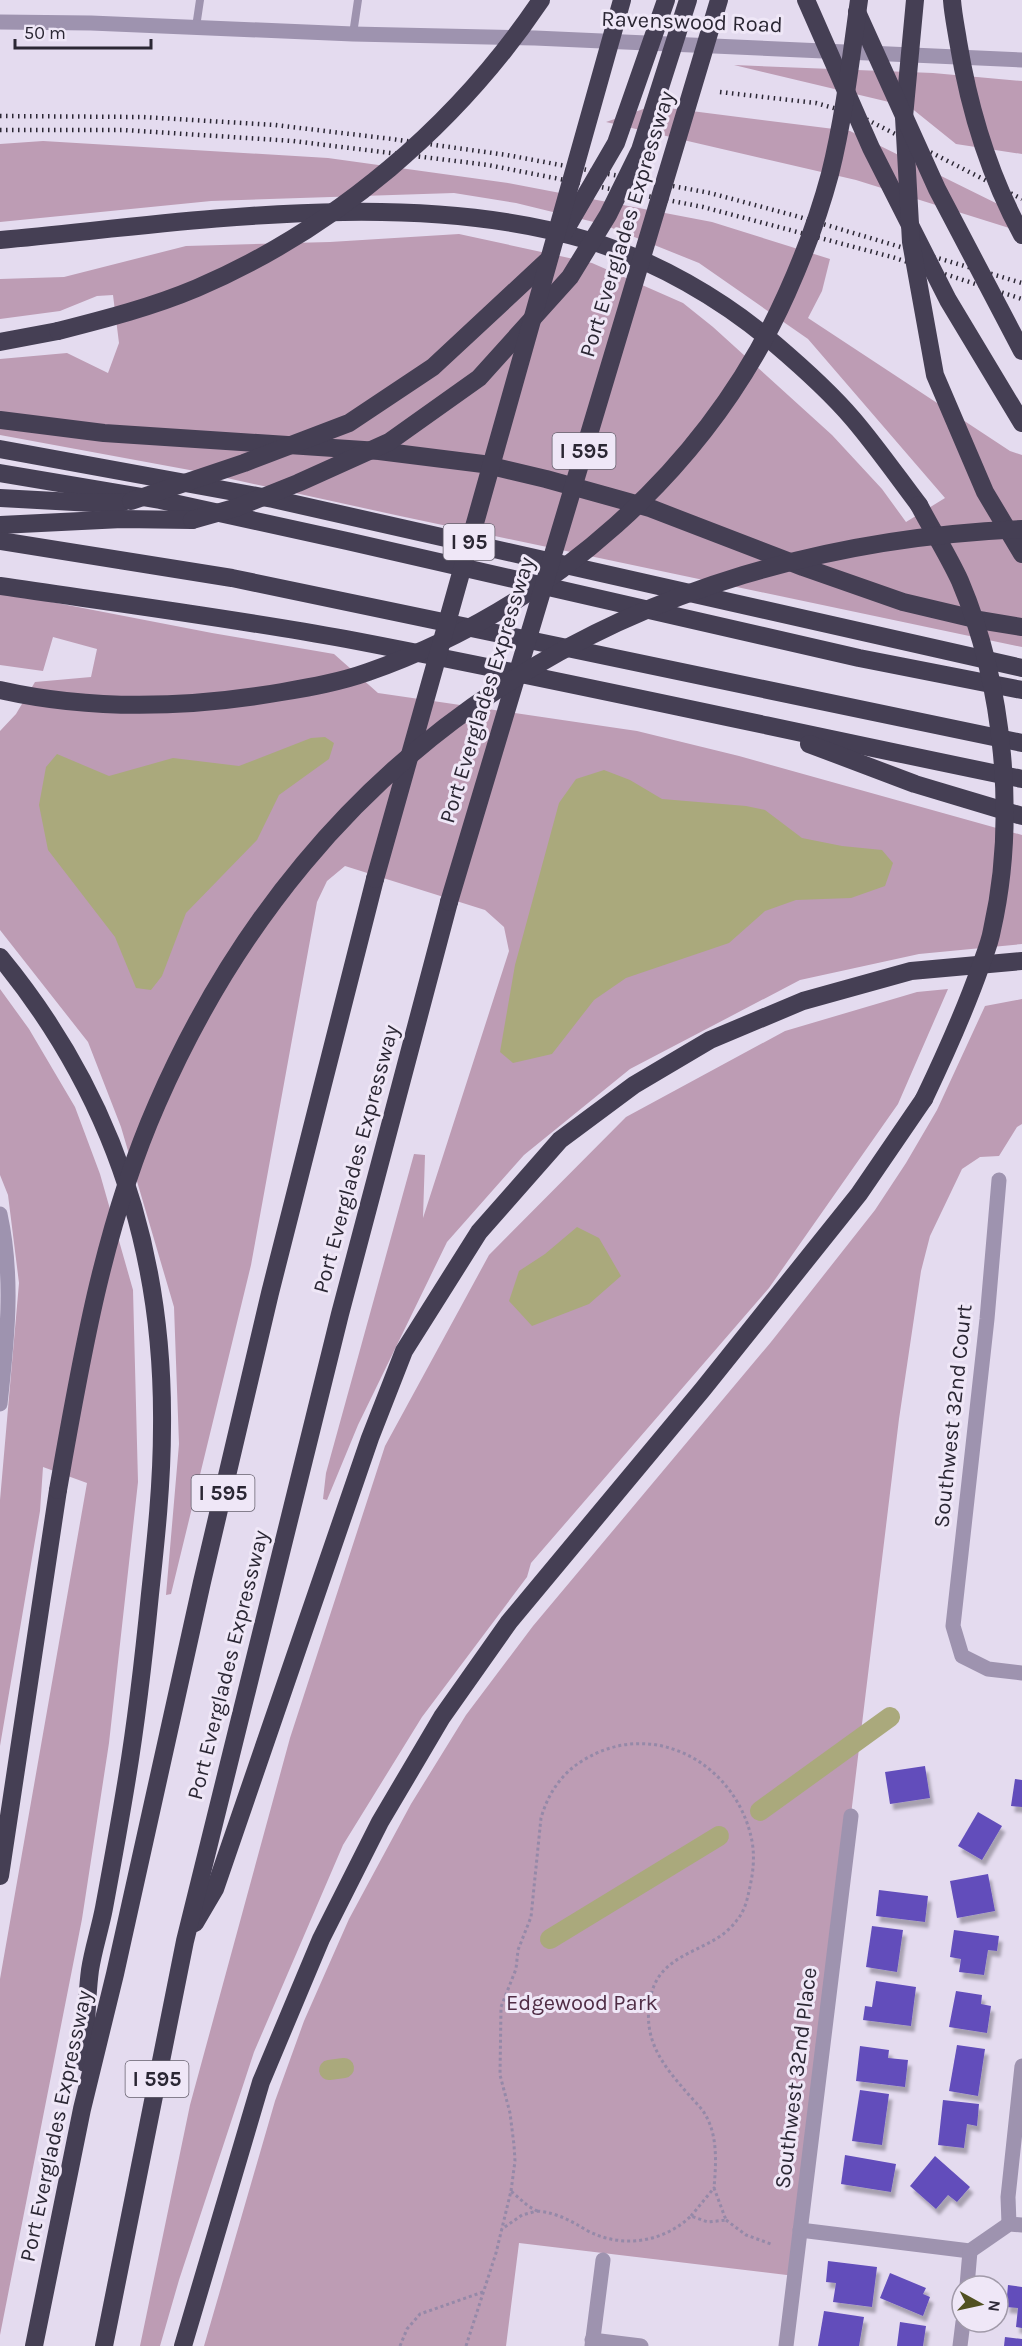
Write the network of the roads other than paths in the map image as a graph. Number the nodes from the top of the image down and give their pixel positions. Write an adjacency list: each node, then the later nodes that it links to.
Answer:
1 (200, 0): 14 (lane)
2 (358, 0): 15 (lane)
3 (541, 0): 16 (street); 20 (highway, bridge)
4 (622, 0): 51 (highway, Port Everglades Expressway / I 595, bridge)
5 (666, 0): 26 (highway, bridge)
6 (688, 0): 27 (highway, bridge)
7 (719, 0): 49 (highway, Port Everglades Expressway / I 595, bridge)
8 (806, 0): 23 (highway, bridge)
9 (851, 0): 21 (highway, bridge)
10 (859, 0): 34 (highway, bridge)
11 (915, 0): 30 (highway, bridge)
12 (952, 0): 18 (highway, bridge)
13 (0, 22): 14 (street, Ravenswood Road)
14 (196, 27): 15 (street, Ravenswood Road)
15 (353, 34): 16 (street, Ravenswood Road)
16 (535, 38): 17 (street, Ravenswood Road)
17 (1022, 60)
18 (1022, 235)
19 (0, 240): 60 (highway, bridge)
20 (0, 342)
21 (1022, 351)
22 (0, 420): 32 (highway)
23 (1022, 423)
24 (0, 449): 33 (highway, I 95)
25 (0, 473): 35 (highway)
26 (0, 498)
27 (0, 525)
28 (1022, 529): 48 (highway, bridge)
29 (0, 541): 37 (highway)
30 (1022, 554)
31 (0, 586): 36 (highway)
32 (1022, 627)
33 (1022, 668)
34 (0, 690)
35 (1022, 690)
36 (754, 723): 38 (highway); 39 (highway)
37 (1022, 743)
38 (1022, 779)
39 (1022, 816)
40 (0, 957): 51 (highway)
41 (1022, 961): 49 (highway)
42 (999, 1180): 46 (street, Southwest 32nd Court)
43 (0, 1214): 44 (street)
44 (1, 1382): 45 (street)
45 (0, 1404)
46 (1022, 1673)
47 (851, 1816): 53 (street, Southwest 32nd Place)
48 (0, 1876)
49 (185, 1941): 59 (highway, Port Everglades Expressway / I 595)
50 (1022, 2067): 52 (street)
51 (82, 2109): 58 (highway, Port Everglades Expressway / I 595)
52 (1015, 2224): 54 (street)
53 (800, 2230): 54 (street); 62 (street, Southwest 32nd Place)
54 (970, 2251): 56 (street)
55 (603, 2260): 57 (street)
56 (967, 2274)
57 (592, 2343): 61 (street)
58 (34, 2346)
59 (104, 2346)
60 (183, 2346)
61 (641, 2346)
62 (786, 2346)

